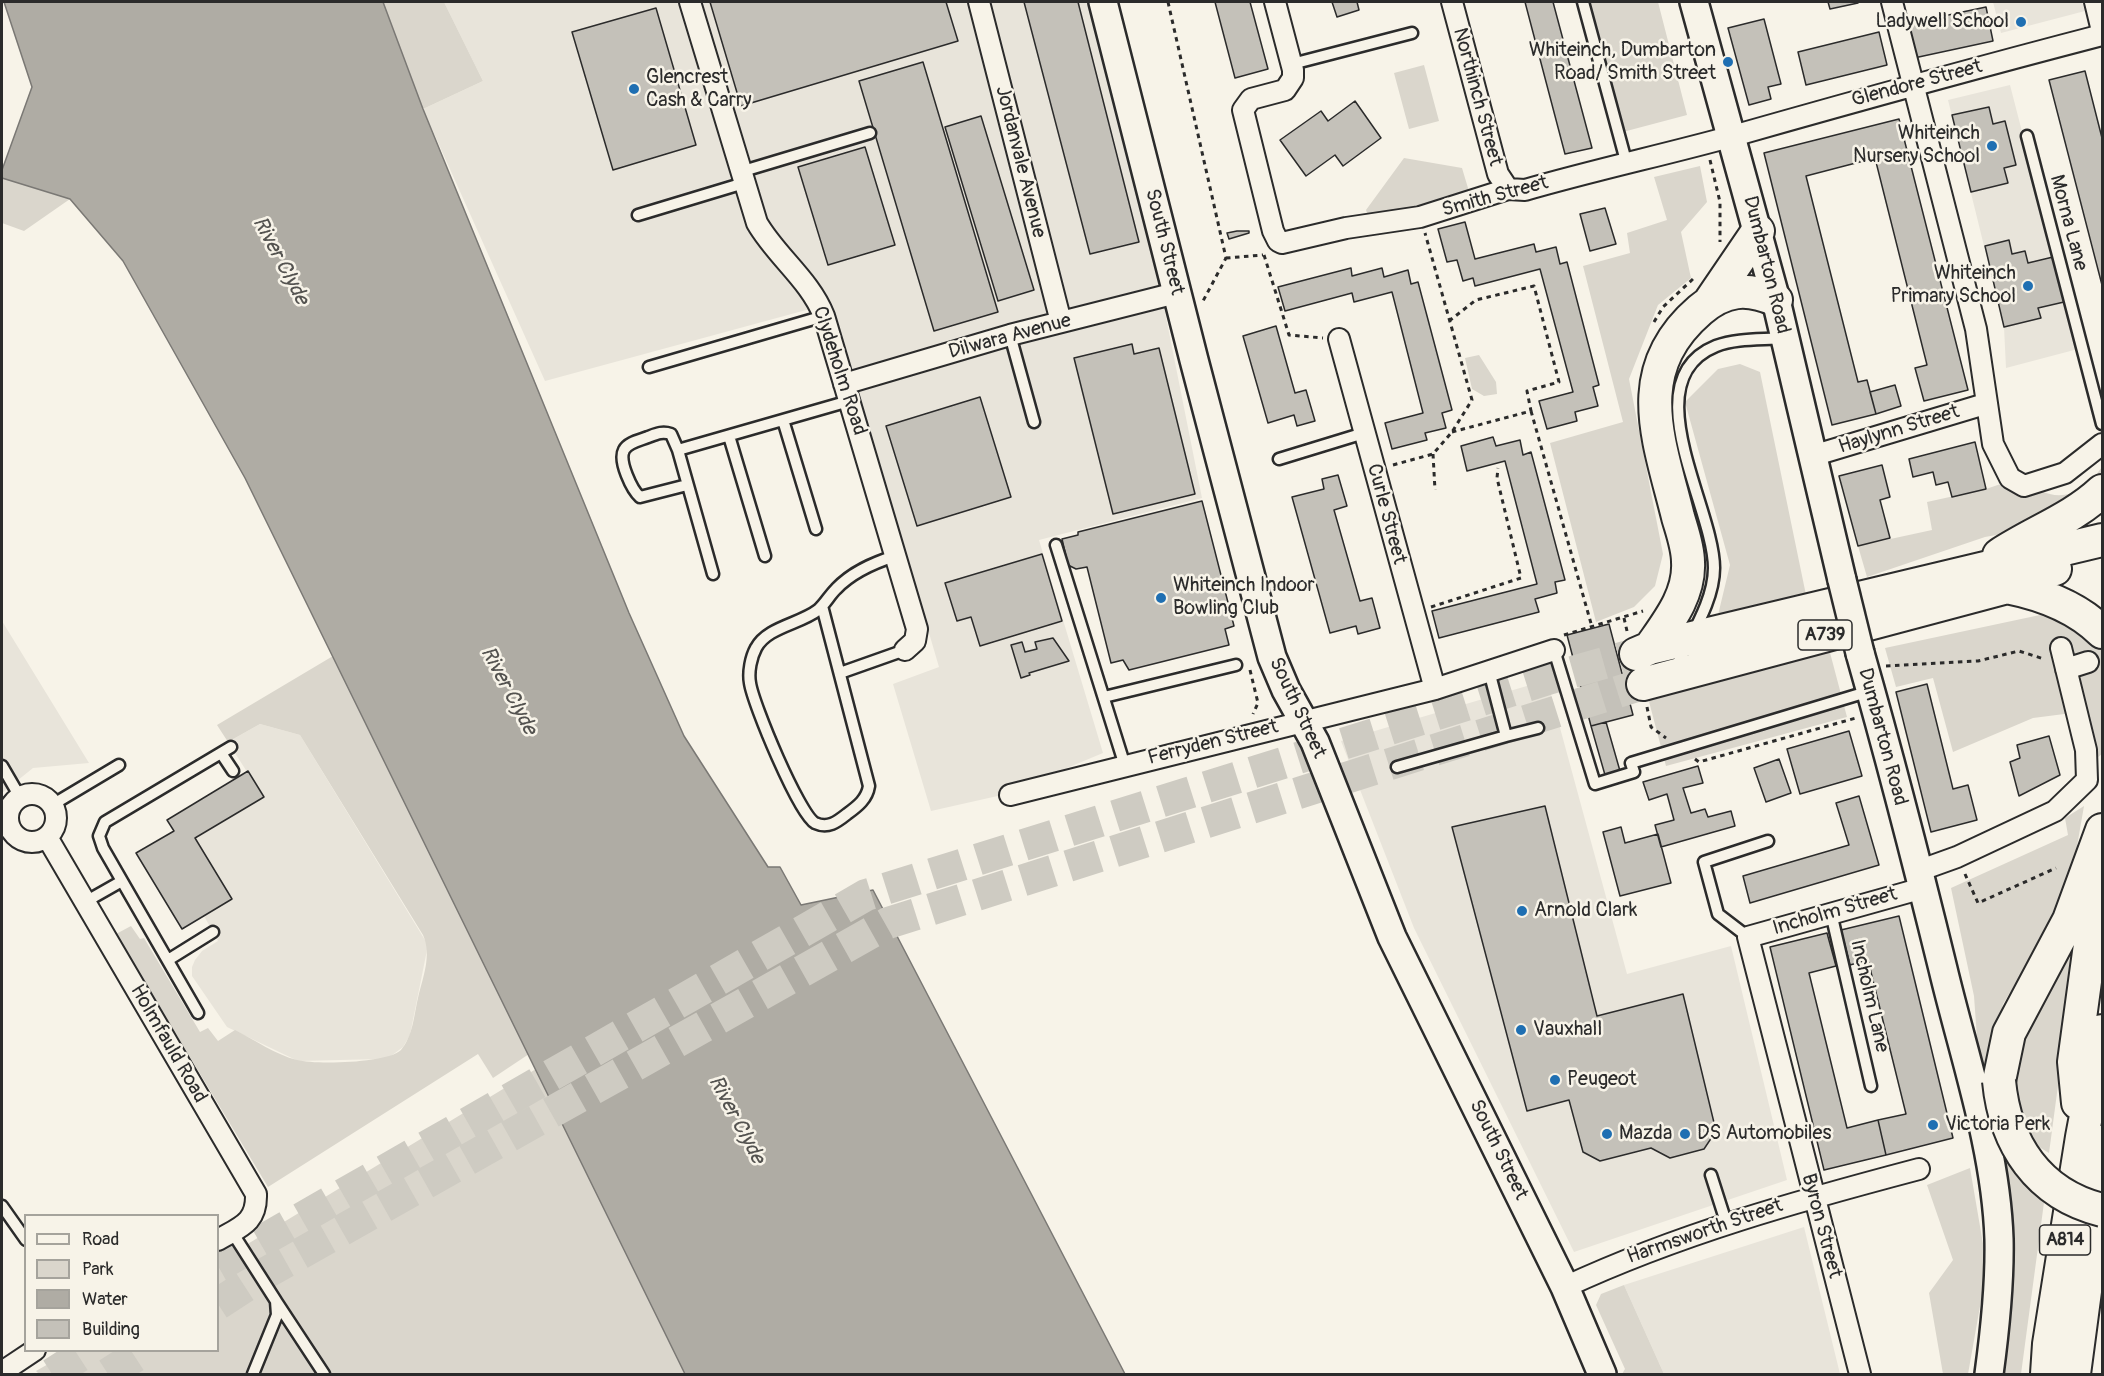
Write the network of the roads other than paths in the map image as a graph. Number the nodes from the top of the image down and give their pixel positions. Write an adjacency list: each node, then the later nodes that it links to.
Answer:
1 (690, 2): 18 (street, Clydeholm Road)
2 (979, 2): 26 (street, Jordanvale Avenue)
3 (1103, 2): 22 (street, South Street)
4 (1275, 2): 12 (street)
5 (1452, 2): 19 (street, Northinch Street)
6 (1583, 2): 17 (lane)
7 (1694, 2): 15 (street, Dumbarton Road)
8 (1892, 2): 13 (street)
9 (2096, 2): 11 (street)
10 (1412, 33): 12 (lane)
11 (2103, 33): 13 (street, Glendore Street)
12 (1292, 64): 19 (street, Smith Street)
13 (1912, 84): 15 (street, Glendore Street); 32 (street)
14 (870, 133): 18 (lane)
15 (1732, 136): 17 (street, Smith Street); 21 (street, Dumbarton Road)
16 (2027, 136): 35 (lane, Morna Lane)
17 (1626, 161): 19 (street, Smith Street)
18 (742, 177): 20 (lane); 25 (street, Clydeholm Road)
19 (1508, 189)
20 (638, 215)
21 (1758, 231): 23 (street, Dumbarton Road); 24 (main road)
22 (1176, 293): 26 (street, Dilwara Avenue); 67 (street, South Street)
23 (1776, 300): 24 (main road); 28 (street, Dumbarton Road)
24 (1709, 303): 55 (main road, A739)
25 (824, 316): 30 (lane); 31 (street, Clydeholm Road)
26 (1061, 322): 27 (street, Dilwara Avenue)
27 (1010, 335): 31 (street, Dilwara Avenue); 34 (lane)
28 (1785, 338): 40 (street, Dumbarton Road); 55 (lane)
29 (1339, 339): 36 (street, Curle Street)
30 (649, 367)
31 (847, 392): 33 (lane); 48 (street, Clydeholm Road)
32 (1985, 404): 38 (street); 40 (street, Haylynn Street)
33 (783, 420): 37 (lane); 44 (lane)
34 (1034, 422)
35 (2103, 423)
36 (1364, 433): 41 (lane); 64 (street, Curle Street)
37 (729, 435): 39 (lane); 47 (lane)
38 (2103, 444)
39 (678, 450): 42 (lane); 42 (lane)
40 (1812, 456): 63 (street, Dumbarton Road, bridge)
41 (1279, 459)
42 (687, 485): 51 (lane)
43 (2103, 491): 50 (main road)
44 (816, 529)
45 (2103, 540): 50 (main road, A739)
46 (1056, 545): 66 (lane)
47 (765, 556)
48 (895, 556): 53 (lane); 56 (street, Clydeholm Road)
49 (2103, 558): 52 (main road, A739)
50 (1978, 568): 55 (main road, A739)
51 (713, 574)
52 (2007, 587): 54 (main road); 62 (main road, A739)
53 (822, 606): 61 (lane); 61 (lane)
54 (2103, 632)
55 (1688, 639): 62 (lane)
56 (904, 650): 61 (lane)
57 (1554, 650): 60 (street, Ferryden Street); 63 (lane)
58 (2088, 662): 83 (street, Incholm Street)
59 (1236, 664): 66 (lane)
60 (1489, 671): 64 (street, Ferryden Street); 69 (lane)
61 (840, 673)
62 (1673, 675): 65 (main road, A739)
63 (1867, 681): 83 (street, Dumbarton Road)
64 (1435, 688): 67 (street, Ferryden Street)
65 (1645, 694)
66 (1104, 697): 72 (lane)
67 (1303, 720): 72 (street, Ferryden Street); 102 (street, South Street)
68 (1538, 728): 69 (lane)
69 (1506, 736): 73 (lane)
70 (119, 765): 77 (lane)
71 (2, 766): 76 (lane)
72 (1125, 766): 75 (street, Ferryden Street)
73 (1397, 767)
74 (233, 771): 84 (lane)
75 (1010, 795)
76 (20, 797): 77 (street); 78 (street)
77 (52, 805): 80 (street)
78 (6, 830): 80 (street)
79 (2103, 830): 97 (main road, bridge)
80 (47, 837): 85 (street, Holmfauld Road)
81 (1768, 841): 88 (lane)
82 (2103, 857): 93 (main road)
83 (1921, 880): 86 (street, Incholm Street); 111 (street, Dumbarton Road)
84 (122, 881): 85 (lane); 89 (lane)
85 (85, 902): 100 (street, Holmfauld Road)
86 (1831, 913): 88 (street, Incholm Street); 92 (lane, Incholm Lane)
87 (213, 932): 89 (lane)
88 (1748, 937): 96 (street, Byron Street)
89 (168, 960): 90 (lane)
90 (198, 1013)
91 (2103, 1031): 93 (main road, A814)
92 (1871, 1086)
93 (2092, 1135): 97 (main road); 104 (main road, A814)
94 (1919, 1169): 96 (street, Harmsworth Street)
95 (1711, 1174): 99 (lane)
96 (1813, 1197): 99 (street, Harmsworth Street); 110 (street, Byron Street)
97 (2101, 1202): 114 (main road, A814)
98 (2, 1206): 101 (lane)
99 (1726, 1222): 102 (street, Harmsworth Street)
100 (225, 1236): 103 (lane)
101 (24, 1237)
102 (1564, 1287): 109 (street, South Street)
103 (276, 1301): 107 (lane); 108 (lane)
104 (2049, 1344): 112 (main road); 113 (main road, A814)
105 (32, 1352): 106 (street)
106 (10, 1370)
107 (253, 1374)
108 (324, 1374)
109 (1602, 1374)
110 (1860, 1374)
111 (1989, 1374)
112 (2042, 1374)
113 (2047, 1374)
114 (2074, 1374)

